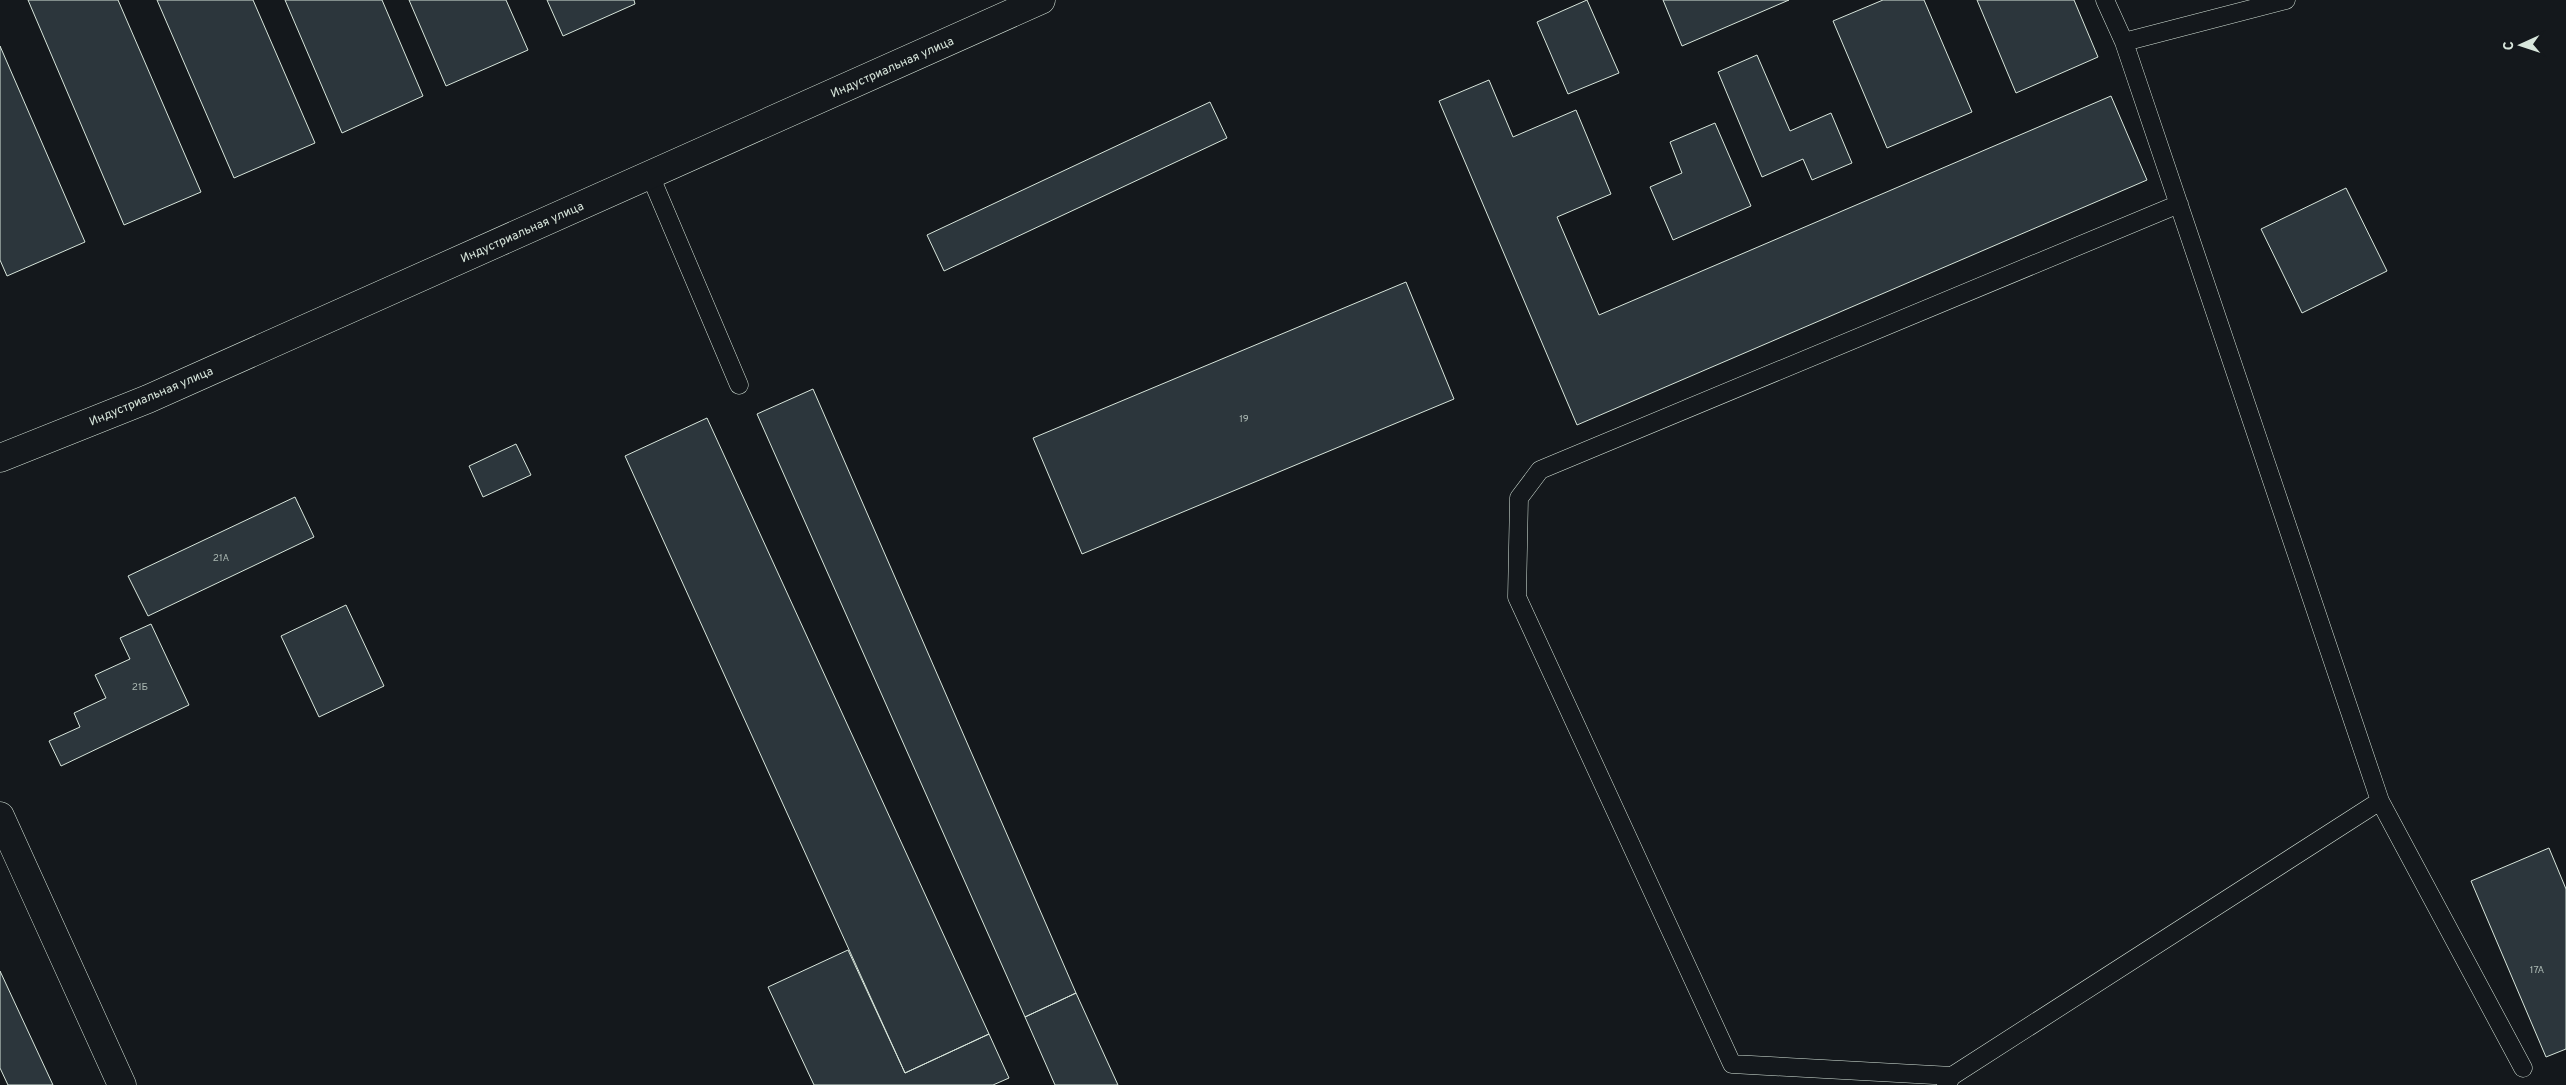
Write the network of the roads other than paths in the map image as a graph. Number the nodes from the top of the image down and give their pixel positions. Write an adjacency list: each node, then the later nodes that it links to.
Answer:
1 (1041, 0): 5 (street, Индустриальная улица)
2 (2105, 0): 4 (lane)
3 (2286, 0): 4 (lane)
4 (2124, 42): 6 (lane)
5 (650, 174): 7 (lane); 8 (street, Индустриальная улица)
6 (2179, 204): 9 (lane); 12 (lane)
7 (739, 385)
8 (0, 458)
9 (2380, 801): 11 (lane); 12 (lane)
10 (0, 816): 13 (street)
11 (2523, 1068)
12 (1949, 1081)
13 (122, 1085)

